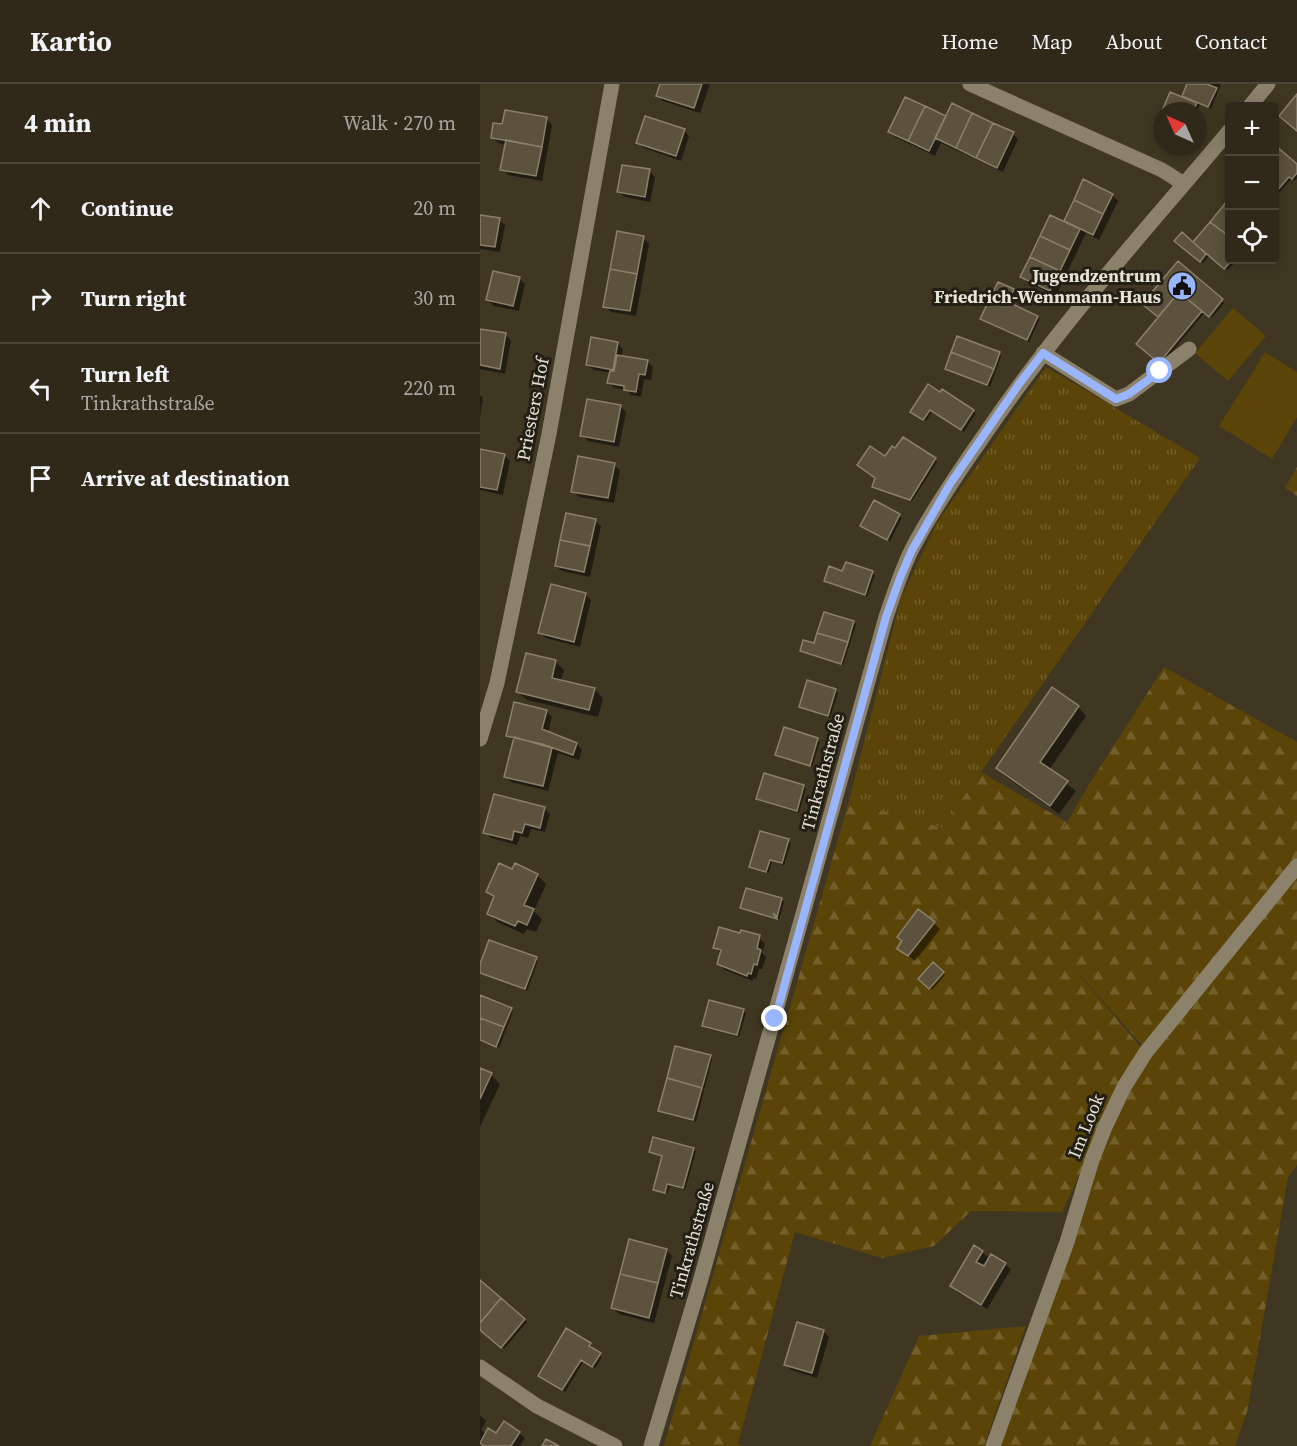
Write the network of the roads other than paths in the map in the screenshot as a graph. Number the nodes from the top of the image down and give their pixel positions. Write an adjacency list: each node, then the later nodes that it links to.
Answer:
1 (612, 84): 9 (street, Priesters Hof)
2 (970, 84): 6 (street)
3 (1269, 84): 4 (street)
4 (1253, 102)
5 (1225, 136): 6 (street, Tinkrathstraße)
6 (1184, 184): 8 (street, Tinkrathstraße)
7 (1189, 348): 8 (street)
8 (1043, 353): 13 (street, Tinkrathstraße)
9 (480, 739)
10 (1297, 866): 14 (street, Im Look)
11 (480, 1367): 12 (street)
12 (615, 1446)
13 (651, 1446)
14 (993, 1446)

